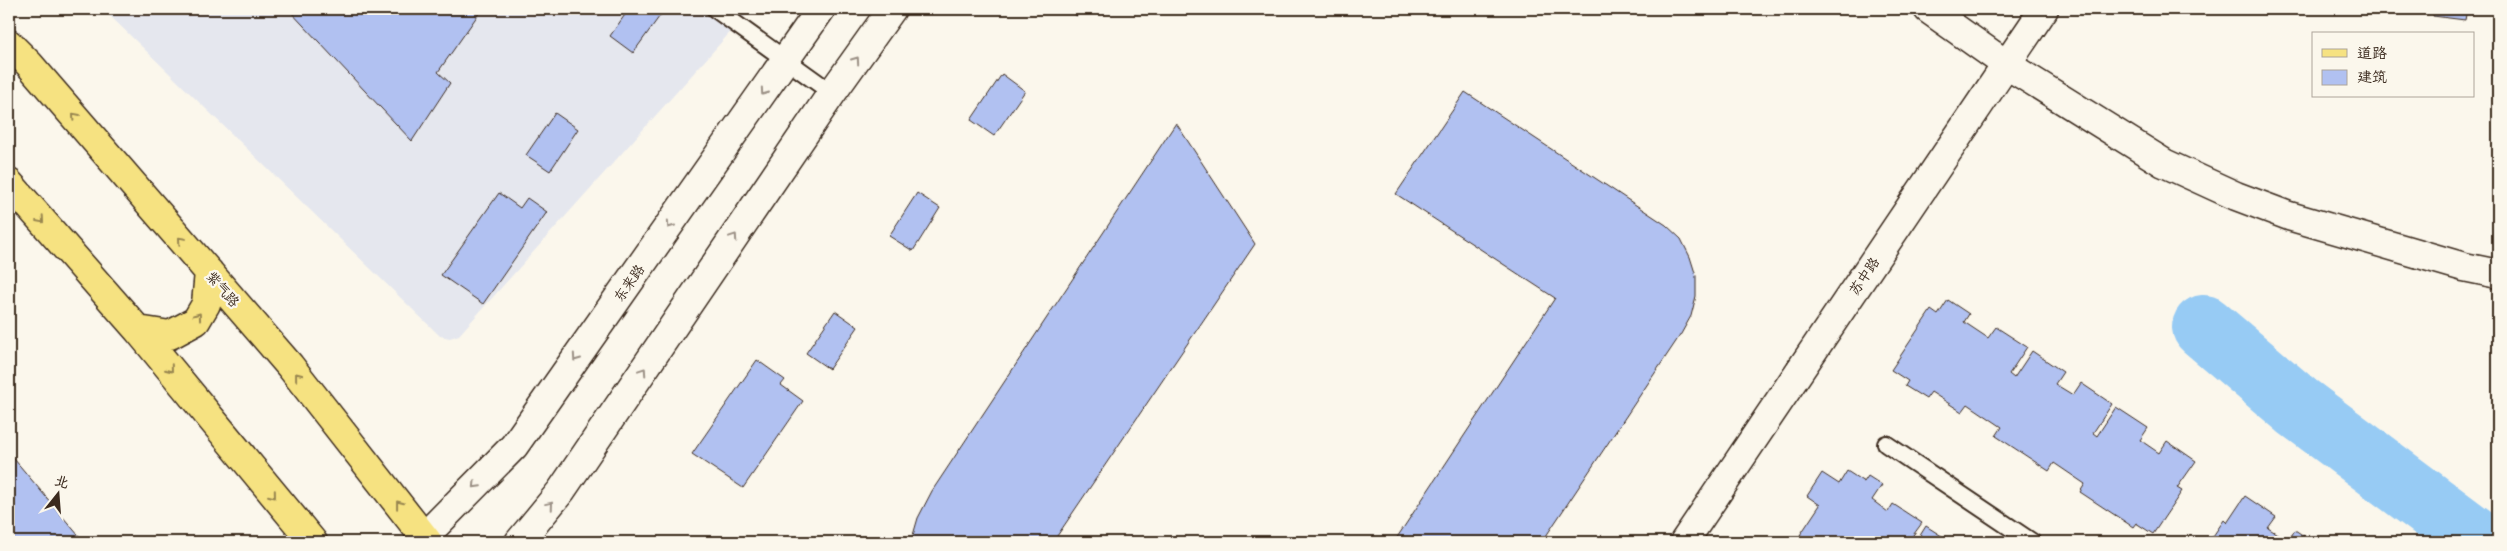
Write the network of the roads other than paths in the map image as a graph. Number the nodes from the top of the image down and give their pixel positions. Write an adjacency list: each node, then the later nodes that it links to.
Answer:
1 (715, 9): 7 (lane)
2 (821, 9): 7 (street, 东来路)
3 (892, 9): 9 (street, one-way to 3)
4 (1928, 9): 8 (street)
5 (2044, 9): 8 (street, 苏中路)
6 (9, 44): 11 (main road, 紫气路, one-way to 6)
7 (786, 62): 9 (lane); 15 (street, 东来路, one-way to 15)
8 (2007, 66): 12 (street); 18 (street, 苏中路)
9 (832, 93): 17 (street, one-way to 9)
10 (9, 183): 13 (main road, one-way to 13)
11 (209, 272): 13 (main road, one-way to 11); 15 (main road, 紫气路, one-way to 11)
12 (2498, 274)
13 (138, 330): 16 (main road, one-way to 16)
14 (1886, 444): 19 (lane)
15 (424, 541)
16 (313, 542)
17 (519, 542)
18 (1684, 542)
19 (2032, 542)

